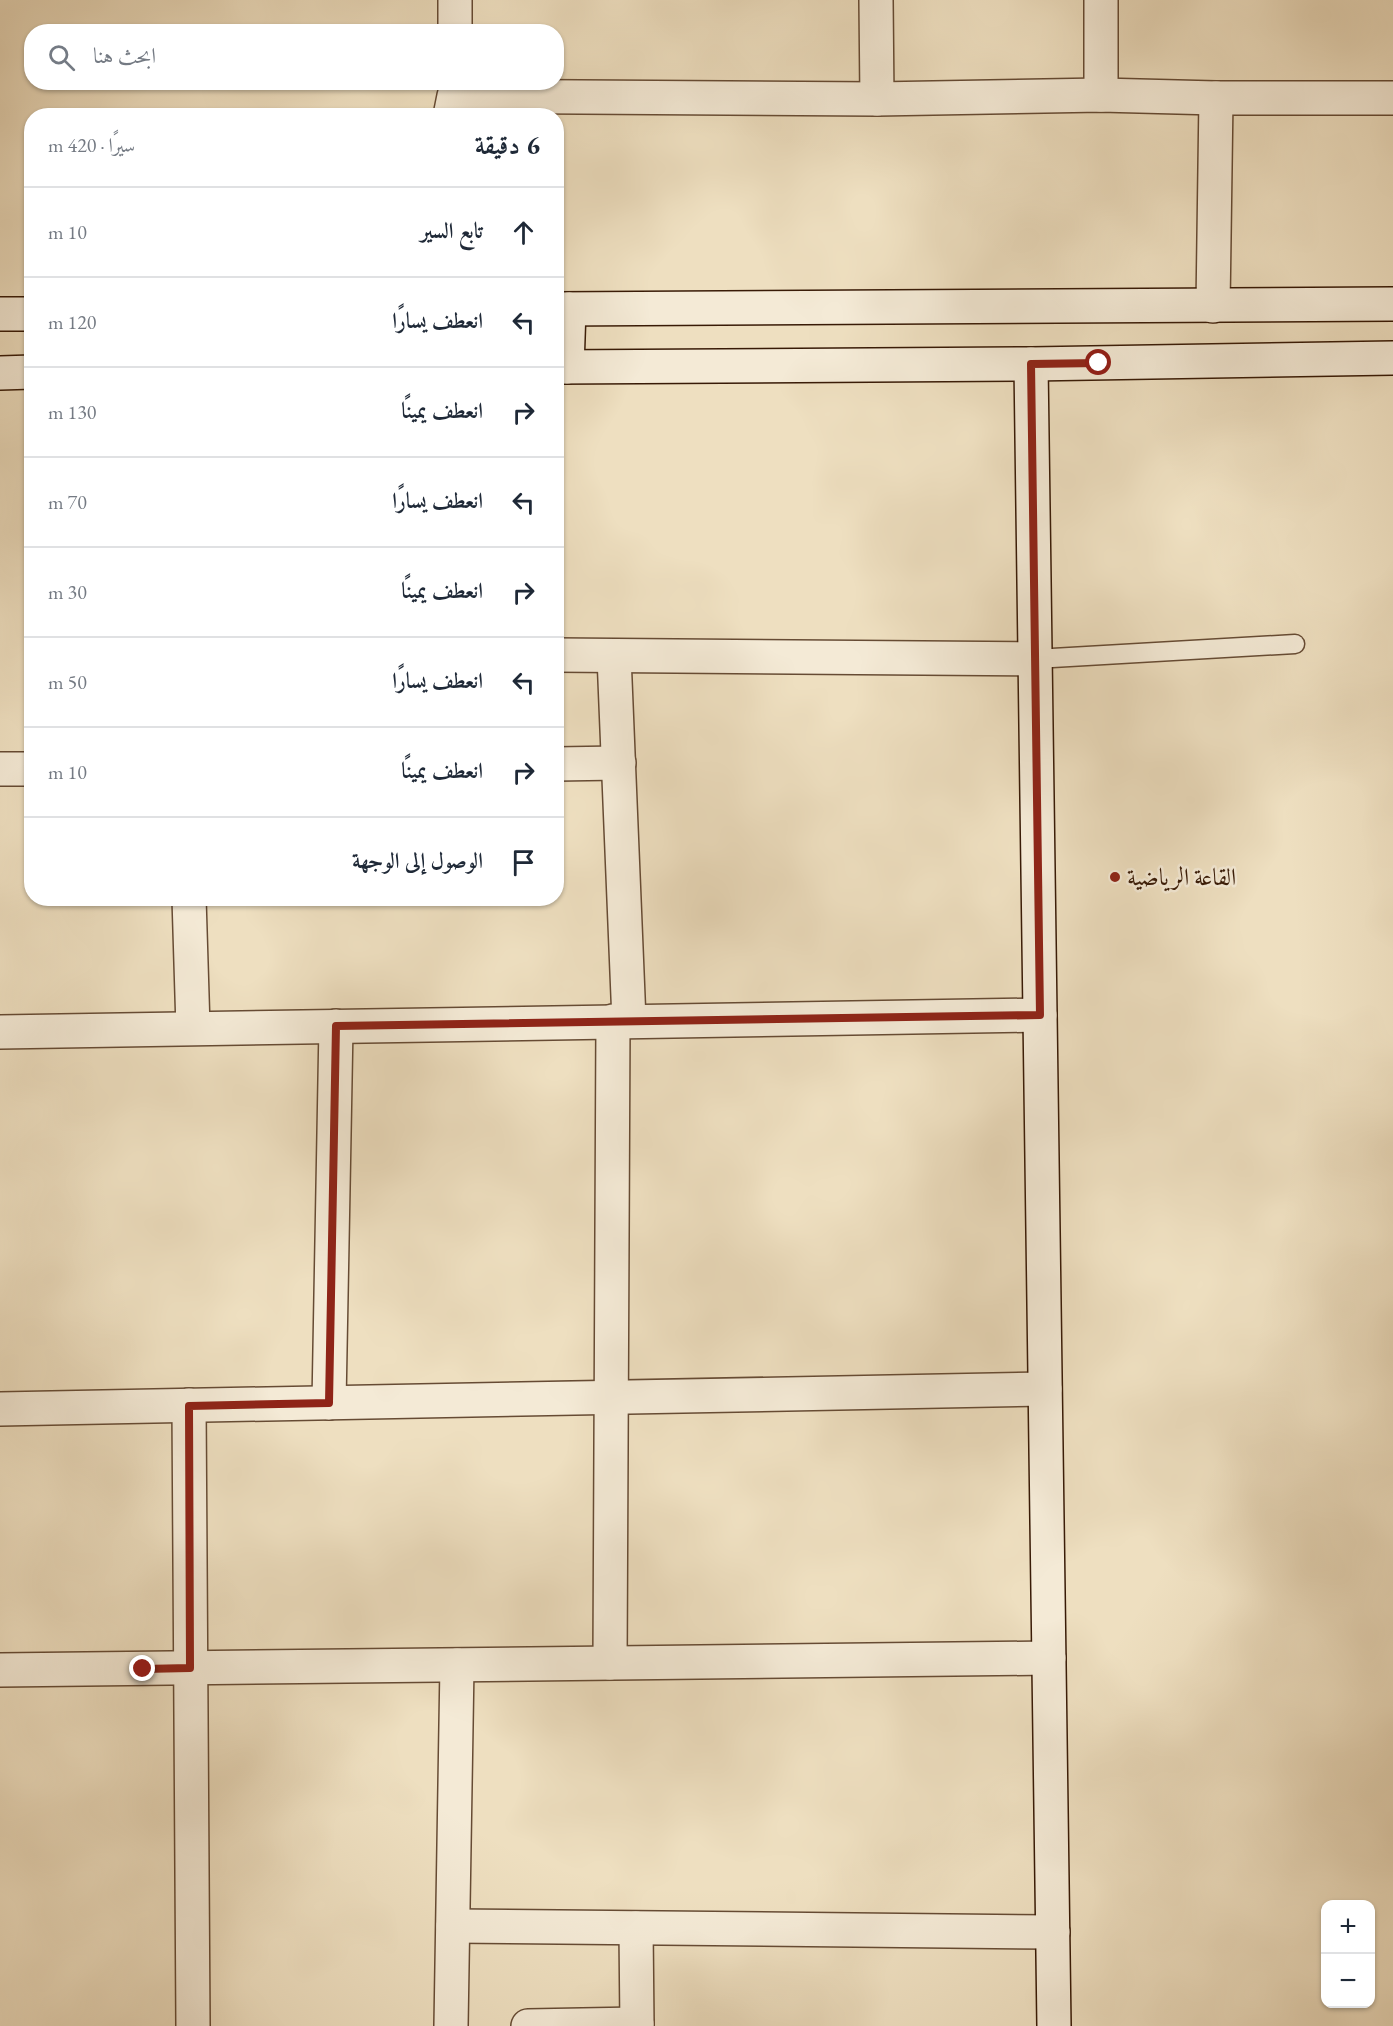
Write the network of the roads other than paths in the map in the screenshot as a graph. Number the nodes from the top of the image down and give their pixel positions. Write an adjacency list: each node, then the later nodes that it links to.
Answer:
1 (455, 0): 4 (street)
2 (876, 0): 9 (street)
3 (1101, 0): 5 (street)
4 (454, 24)
5 (1101, 95): 7 (street); 9 (street)
6 (453, 98): 9 (street)
7 (1216, 98): 8 (street); 11 (street)
8 (1393, 98)
9 (877, 99)
10 (1393, 304): 11 (street)
11 (1213, 306): 12 (street)
12 (564, 309)
13 (0, 314): 14 (street)
14 (24, 314)
15 (1393, 358): 16 (street)
16 (1031, 364): 17 (street); 23 (street)
17 (564, 367)
18 (24, 372): 19 (street)
19 (0, 373)
20 (1295, 644): 23 (lane)
21 (564, 656): 22 (street)
22 (614, 656): 23 (street); 24 (street)
23 (1035, 658): 29 (street)
24 (619, 763): 25 (street); 30 (street)
25 (564, 764)
26 (0, 769): 27 (street)
27 (24, 769)
28 (189, 906): 32 (street)
29 (1040, 1015): 30 (street); 34 (street)
30 (621, 1021): 31 (street); 35 (street)
31 (336, 1026): 32 (street); 36 (street)
32 (193, 1028): 33 (street)
33 (0, 1032)
34 (1045, 1389): 35 (street); 39 (street)
35 (611, 1397): 36 (street); 40 (street)
36 (329, 1403): 37 (street)
37 (189, 1406): 38 (street); 42 (street)
38 (0, 1409)
39 (1049, 1658): 40 (street); 46 (street)
40 (610, 1663): 41 (street)
41 (458, 1665): 42 (street); 44 (street)
42 (190, 1668): 43 (street); 48 (street)
43 (0, 1670)
44 (453, 1926): 45 (street); 49 (street)
45 (636, 1928): 46 (street); 47 (street)
46 (1053, 1932): 51 (street)
47 (637, 2025): 50 (street)
48 (193, 2026)
49 (451, 2026)
50 (528, 2026)
51 (1054, 2026)

